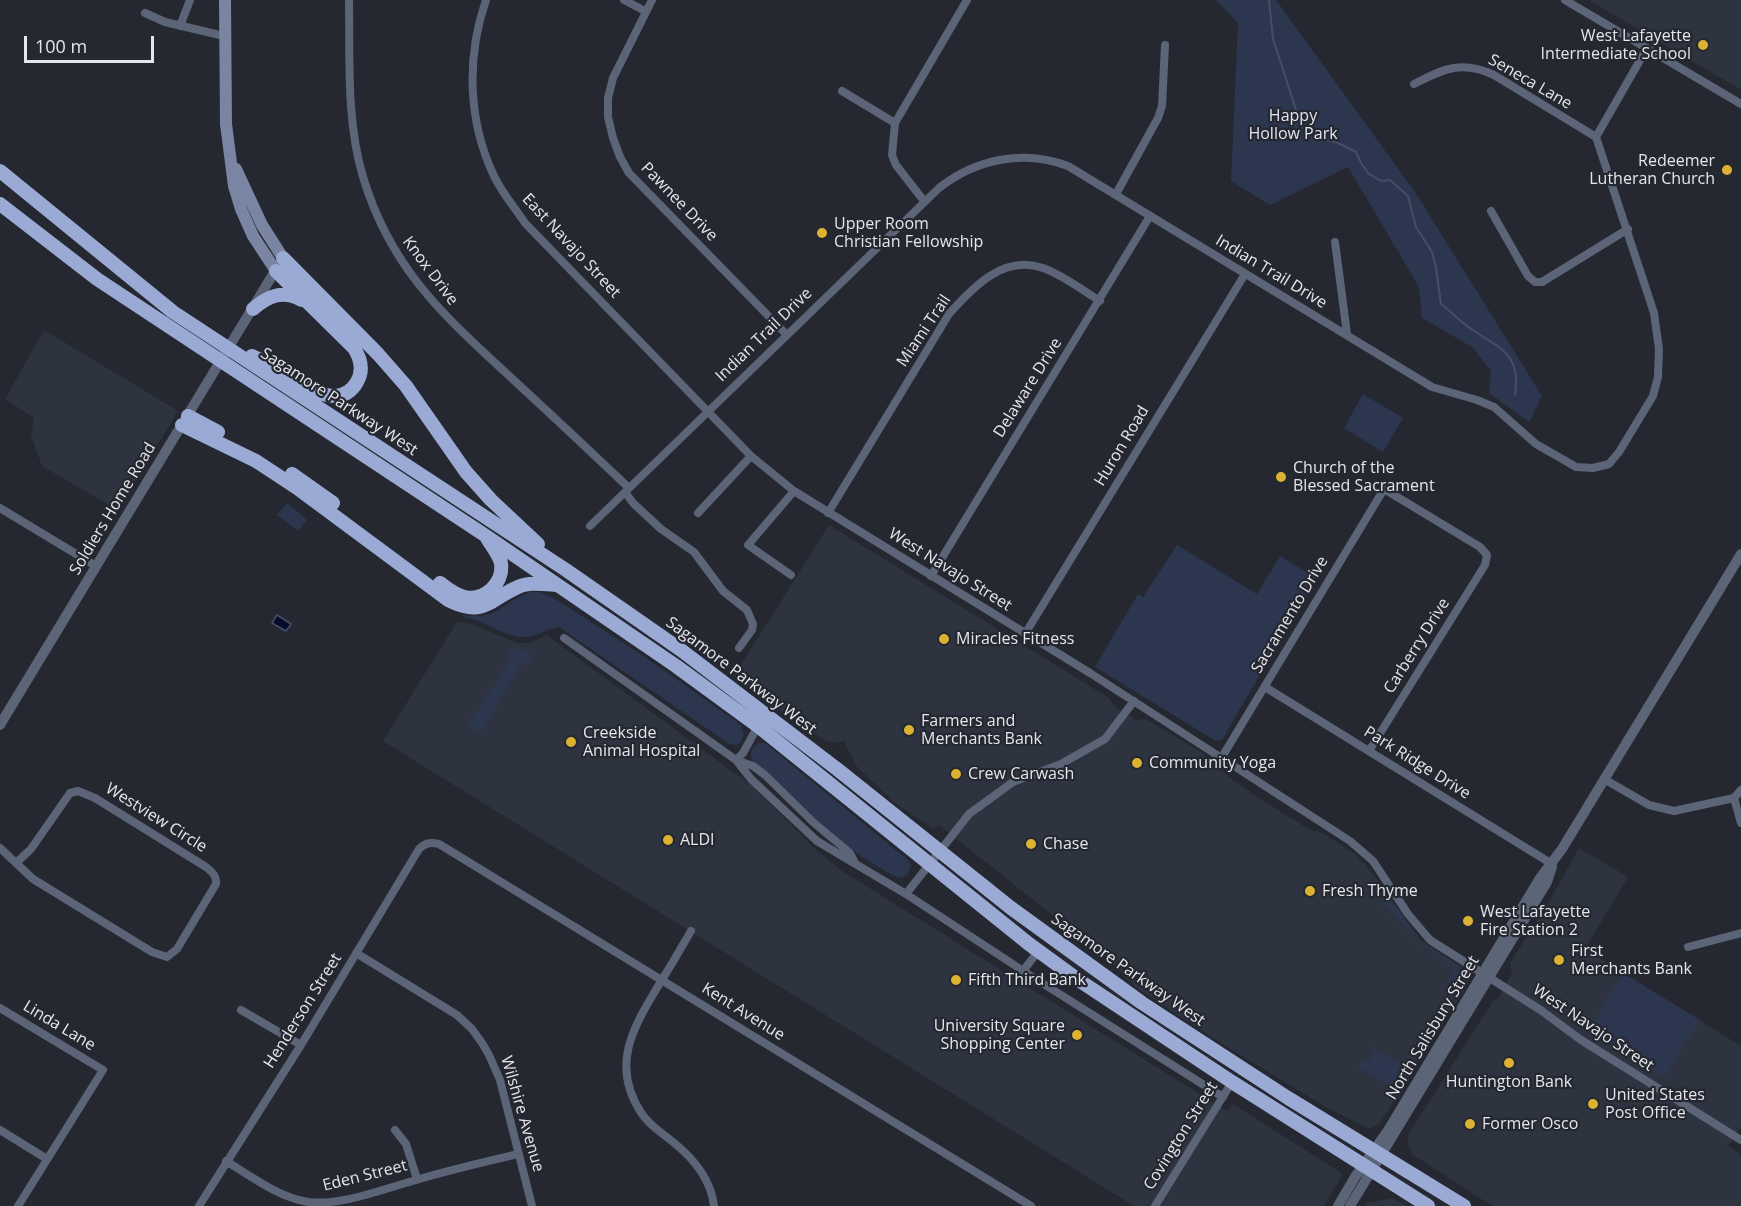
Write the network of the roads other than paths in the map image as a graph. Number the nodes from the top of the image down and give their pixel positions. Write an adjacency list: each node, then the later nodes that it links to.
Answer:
1 (190, 0): 11 (street)
2 (225, 0): 12 (main road)
3 (349, 0): 41 (street, Knox Drive)
4 (486, 0): 38 (street, East Navajo Street)
5 (624, 0): 9 (street)
6 (652, 0): 9 (street, Pawnee Drive)
7 (967, 0): 18 (street)
8 (1565, 0): 14 (street)
9 (645, 11): 35 (street, Pawnee Drive)
10 (145, 13): 11 (street)
11 (180, 26): 12 (street)
12 (224, 36): 20 (main road)
13 (1165, 45): 22 (street)
14 (1647, 48): 17 (street); 19 (street)
15 (1414, 84): 19 (street, Seneca Lane)
16 (842, 91): 18 (street)
17 (1741, 104)
18 (895, 123): 23 (street)
19 (1596, 137): 27 (street, Indian Trail Drive)
20 (232, 160): 29 (main road); 30 (main road)
21 (0, 171): 37 (highway, Sagamore Parkway West)
22 (1116, 194): 23 (street, Indian Trail Drive); 26 (street, Indian Trail Drive)
23 (924, 201): 35 (street, Indian Trail Drive)
24 (0, 204): 47 (highway, Sagamore Parkway West)
25 (1491, 211): 27 (street)
26 (1150, 216): 31 (street, Indian Trail Drive); 32 (street, Delaware Drive)
27 (1628, 229): 36 (street, Indian Trail Drive)
28 (1335, 242): 36 (street)
29 (283, 258): 30 (street, Soldiers Home Road); 51 (highway)
30 (276, 271): 33 (highway); 34 (street, Soldiers Home Road)
31 (1245, 274): 36 (street, Indian Trail Drive); 55 (street, Huron Road)
32 (1100, 301): 45 (street, Miami Trail); 53 (street, Delaware Drive)
33 (309, 304): 34 (highway); 37 (highway)
34 (253, 309): 39 (street, Soldiers Home Road)
35 (786, 334): 38 (street, Indian Trail Drive)
36 (1347, 334)
37 (218, 342): 51 (highway, Sagamore Parkway West)
38 (708, 411): 40 (street, West Navajo Street); 41 (street, Indian Trail Drive)
39 (185, 420): 47 (highway); 50 (street, Soldiers Home Road); 54 (highway)
40 (751, 456): 42 (street, West Navajo Street); 44 (street)
41 (626, 490): 46 (street, Indian Trail Drive); 57 (street, Knox Drive)
42 (794, 491): 45 (street, West Navajo Street); 52 (street)
43 (0, 508): 50 (street)
44 (698, 513)
45 (828, 513): 53 (street, West Navajo Street)
46 (590, 526)
47 (486, 536): 54 (highway, Sagamore Parkway West)
48 (1741, 554): 65 (street, North Salisbury Street)
49 (1487, 555): 58 (street, Sacramento Drive); 62 (street, Carberry Drive)
50 (96, 567): 60 (street, Soldiers Home Road)
51 (566, 570): 71 (highway, Sagamore Parkway West)
52 (791, 575)
53 (930, 576): 55 (street, West Navajo Street)
54 (558, 585): 61 (highway, Sagamore Parkway West)
55 (1025, 634): 59 (street, West Navajo Street)
56 (564, 638): 64 (street)
57 (739, 648)
58 (1265, 687): 62 (street, Park Ridge Drive); 63 (street, Sacramento Drive)
59 (1134, 701): 63 (street, West Navajo Street); 71 (street)
60 (0, 725)
61 (758, 726): 64 (street); 73 (highway, Sagamore Parkway West)
62 (1369, 751): 74 (street, Park Ridge Drive)
63 (1222, 756): 82 (street, West Navajo Street)
64 (736, 760): 75 (street)
65 (1604, 779): 67 (street); 74 (street, North Salisbury Street)
66 (1741, 790): 67 (street)
67 (1734, 798): 68 (street)
68 (1741, 823)
69 (439, 844): 80 (street, Henderson Street); 83 (street, Kent Avenue)
70 (0, 848): 72 (street, Westview Circle)
71 (940, 850): 73 (street); 93 (highway, Sagamore Parkway West)
72 (16, 863): 72 (street, Westview Circle)
73 (930, 864): 75 (street); 79 (highway, Sagamore Parkway West)
74 (1552, 864): 82 (street, North Salisbury Street)
75 (906, 894): 81 (street)
76 (691, 931): 83 (street)
77 (1741, 933): 78 (street)
78 (1688, 947)
79 (1039, 950): 81 (street); 87 (highway, Sagamore Parkway West)
80 (356, 953): 86 (street, Henderson Street); 92 (street, Wilshire Avenue)
81 (1023, 971): 88 (street)
82 (1486, 976): 91 (street, West Navajo Street); 93 (street, North Salisbury Street)
83 (662, 980): 101 (street); 102 (street, Kent Avenue)
84 (0, 1008): 94 (street, Linda Lane)
85 (241, 1010): 86 (street)
86 (301, 1045): 95 (street, Henderson Street)
87 (1232, 1082): 88 (street, Covington Street); 96 (highway, Sagamore Parkway West)
88 (1223, 1097): 103 (street, Covington Street)
89 (0, 1130): 94 (street)
90 (395, 1130): 97 (street)
91 (1741, 1140)
92 (518, 1154): 97 (street, Eden Street); 100 (street, Wilshire Avenue)
93 (1378, 1154): 96 (street, North Salisbury Street); 107 (highway, Sagamore Parkway West)
94 (47, 1159): 98 (street)
95 (226, 1161): 97 (street, Eden Street); 99 (street, Henderson Street)
96 (1368, 1168): 104 (street, North Salisbury Street); 105 (street, North Salisbury Street); 106 (highway, Sagamore Parkway West)
97 (417, 1179)
98 (18, 1206)
99 (199, 1206)
100 (532, 1206)
101 (714, 1206)
102 (1031, 1206)
103 (1155, 1206)
104 (1338, 1206)
105 (1350, 1206)
106 (1428, 1206)
107 (1464, 1206)

